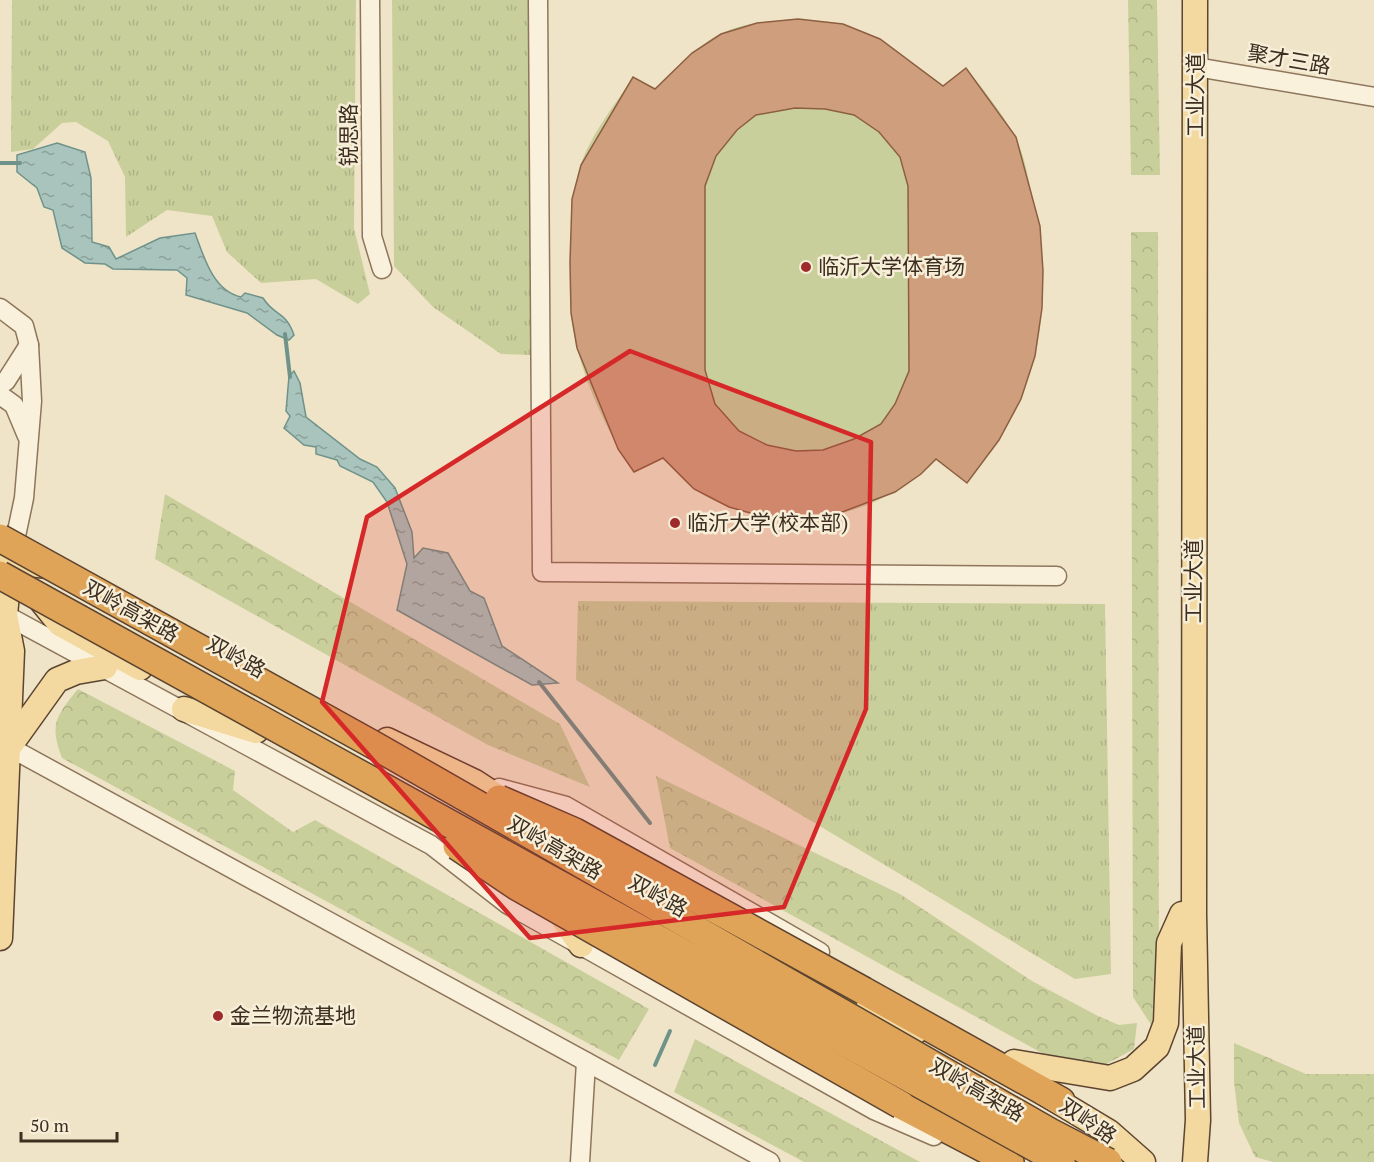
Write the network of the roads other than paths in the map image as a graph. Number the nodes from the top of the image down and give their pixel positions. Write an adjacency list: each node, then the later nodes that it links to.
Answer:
1 (370, 0): 7 (street, 锐思路)
2 (538, 0): 14 (street)
3 (1182, 0): 24 (main road, 工业大道)
4 (1195, 0): 5 (main road, 工业大道)
5 (1196, 67): 6 (street, 聚才三路); 39 (main road, 工业大道)
6 (1374, 97)
7 (382, 269)
8 (0, 308): 9 (street)
9 (29, 345): 10 (street); 12 (street)
10 (0, 385)
11 (0, 395): 12 (street)
12 (27, 438): 13 (street)
13 (2, 557): 15 (main road); 18 (main road); 19 (highway, 双岭高架路, bridge); 21 (highway, 双岭高架路, bridge); 22 (main road, 双岭路)
14 (1057, 576)
15 (2, 617): 16 (street); 20 (main road)
16 (105, 667): 17 (street); 20 (main road)
17 (184, 709): 18 (main road); 26 (street)
18 (256, 731): 23 (main road)
19 (372, 744): 29 (highway, bridge); 36 (highway, 双岭高架路, bridge)
20 (9, 747): 25 (main road); 27 (street)
21 (312, 747): 33 (highway, bridge); 35 (highway, 双岭高架路, bridge)
22 (475, 782): 28 (street); 29 (main road, 双岭路)
23 (542, 887): 26 (main road); 34 (main road)
24 (1182, 914): 28 (main road); 38 (main road, 工业大道)
25 (0, 938)
26 (581, 945): 32 (street)
27 (586, 1062): 30 (street); 31 (street)
28 (1014, 1062): 29 (street)
29 (1061, 1101): 37 (main road, 双岭路)
30 (580, 1162)
31 (770, 1162)
32 (996, 1162)
33 (1010, 1162)
34 (1021, 1162)
35 (1062, 1162)
36 (1108, 1162)
37 (1143, 1162)
38 (1188, 1162)
39 (1195, 1162)

